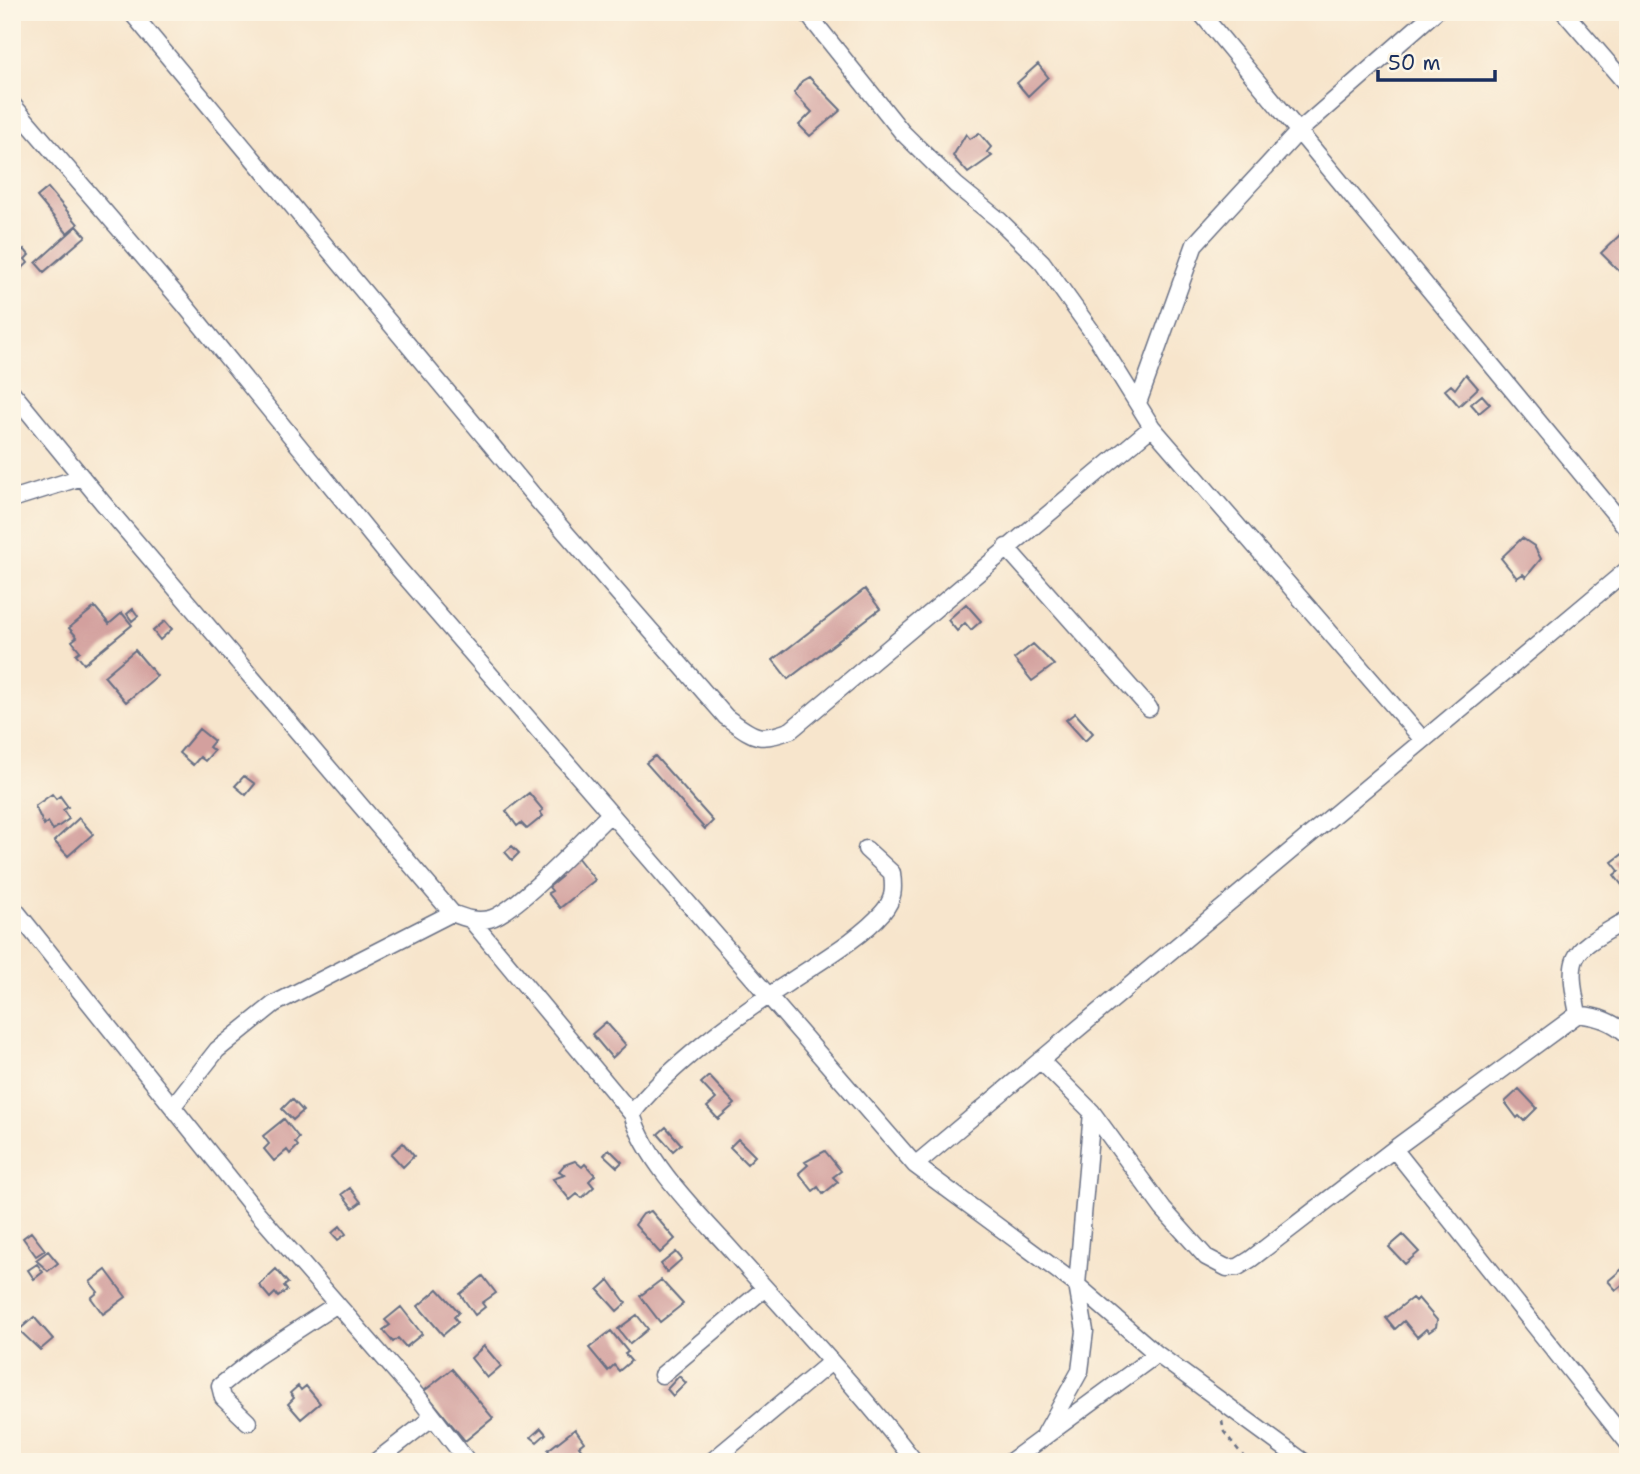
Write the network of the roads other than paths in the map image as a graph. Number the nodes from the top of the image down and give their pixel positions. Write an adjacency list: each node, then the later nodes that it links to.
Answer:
1 (131, 12): 15 (street)
2 (806, 12): 10 (street)
3 (1200, 12): 8 (street)
4 (1435, 12): 8 (street)
5 (1564, 12): 6 (street)
6 (1628, 86)
7 (12, 104): 19 (street)
8 (1298, 132): 10 (street); 14 (street)
9 (12, 392): 12 (street)
10 (1138, 403): 11 (street)
11 (1152, 427): 15 (street); 18 (street)
12 (82, 477): 13 (street); 22 (street)
13 (12, 499)
14 (1628, 530)
15 (1006, 547): 17 (street)
16 (1628, 569): 18 (street)
17 (1149, 708)
18 (1423, 740): 28 (street)
19 (609, 815): 24 (street); 25 (street)
20 (866, 849): 25 (street)
21 (12, 906): 29 (street)
22 (452, 912): 24 (street); 29 (street)
23 (1628, 919): 26 (street)
24 (471, 920): 31 (street)
25 (767, 996): 31 (street); 33 (street)
26 (1578, 1014): 27 (street); 32 (street)
27 (1628, 1035)
28 (1040, 1060): 30 (street); 33 (street)
29 (173, 1106): 36 (street)
30 (1092, 1112): 32 (street); 34 (street)
31 (632, 1115): 35 (street)
32 (1394, 1149): 43 (street)
33 (915, 1166): 34 (street)
34 (1077, 1285): 37 (street); 42 (street)
35 (765, 1288): 38 (street); 39 (street)
36 (337, 1304): 40 (street); 41 (street)
37 (1157, 1354): 42 (street); 49 (street)
38 (831, 1362): 46 (street); 47 (street)
39 (662, 1375)
40 (433, 1417): 44 (street); 45 (street)
41 (248, 1422)
42 (1045, 1434): 48 (street)
43 (1628, 1443)
44 (375, 1462)
45 (468, 1462)
46 (711, 1462)
47 (915, 1462)
48 (1010, 1462)
49 (1304, 1462)

